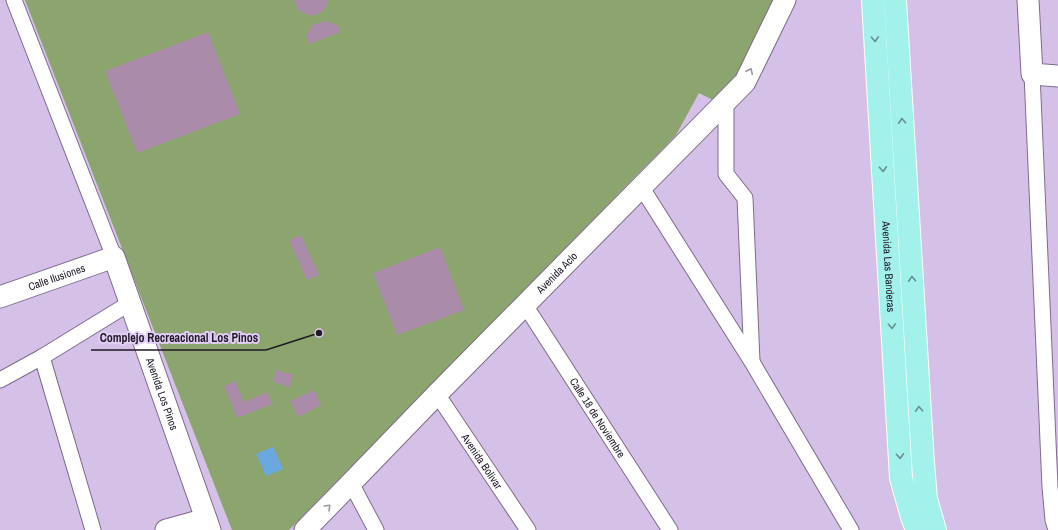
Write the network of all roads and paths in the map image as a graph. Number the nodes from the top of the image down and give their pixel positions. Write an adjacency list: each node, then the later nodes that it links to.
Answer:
1 (14, 0): 10 (street)
2 (786, 0): 8 (main road, Avenida Aclo, one-way to 2)
3 (873, 0): 27 (main road, Avenida Las Banderas, one-way to 27)
4 (895, 0): 28 (main road, Avenida Las Banderas, one-way to 4)
5 (1028, 0): 6 (main road)
6 (1032, 74): 7 (main road); 29 (street)
7 (1058, 76)
8 (726, 102): 9 (main road, Avenida Aclo); 15 (street)
9 (642, 188): 13 (main road, Avenida Aclo); 15 (street)
10 (114, 257): 11 (main road, Calle Ilusiones); 12 (main road, Avenida Los Pinos)
11 (0, 297)
12 (130, 303): 14 (street); 19 (main road, Avenida Los Pinos)
13 (526, 305): 17 (main road, Avenida Aclo); 25 (street, Calle 18 de Noviembre)
14 (42, 357): 16 (street); 20 (street)
15 (752, 362): 26 (street)
16 (1, 378)
17 (437, 394): 18 (main road, Avenida Aclo); 24 (street, Avenida Bolivar)
18 (351, 483): 22 (main road, Avenida Aclo, one-way to 18); 23 (street)
19 (208, 524): 21 (main road)
20 (93, 530)
21 (166, 530)
22 (304, 530)
23 (376, 530)
24 (528, 530)
25 (670, 530)
26 (851, 530)
27 (917, 530)
28 (935, 530)
29 (1056, 530)

